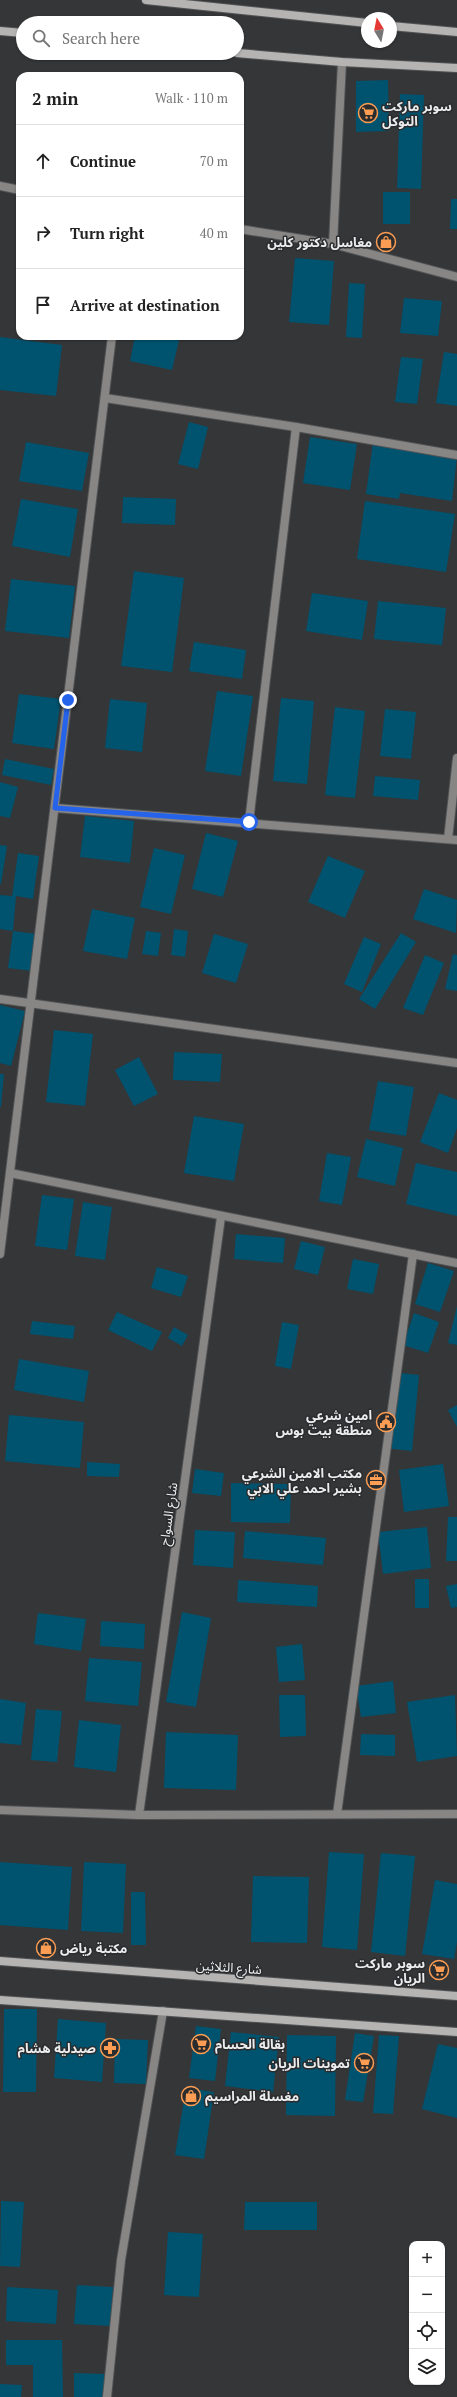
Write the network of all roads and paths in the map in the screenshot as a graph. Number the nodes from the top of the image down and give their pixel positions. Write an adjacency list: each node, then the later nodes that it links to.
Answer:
1 (146, 0): 2 (street)
2 (361, 22)
3 (397, 27): 6 (street)
4 (0, 31): 5 (street)
5 (16, 32)
6 (457, 32)
7 (244, 54): 8 (street)
8 (342, 62): 9 (street); 13 (street)
9 (457, 68)
10 (0, 186): 11 (street)
11 (16, 189)
12 (244, 230): 13 (street)
13 (333, 244): 14 (street)
14 (457, 277)
15 (112, 340): 16 (street)
16 (105, 398): 17 (street); 20 (street)
17 (296, 427): 18 (street); 21 (street)
18 (457, 455)
19 (457, 758): 22 (street)
20 (55, 808): 21 (street); 25 (street)
21 (249, 822): 22 (street)
22 (448, 839): 23 (street)
23 (457, 840)
24 (0, 999): 25 (street)
25 (31, 1003): 26 (street); 27 (street)
26 (457, 1063)
27 (10, 1174): 28 (street); 29 (street)
28 (221, 1216): 30 (street); 35 (street, شارع السواح)
29 (0, 1254)
30 (413, 1254): 31 (street); 33 (street)
31 (457, 1263)
32 (0, 1810): 35 (street)
33 (338, 1814): 34 (street); 35 (street)
34 (457, 1814)
35 (139, 1815)
36 (0, 1961): 37 (street, شارع الثلاثين)
37 (457, 1994)
38 (0, 2000): 39 (street)
39 (163, 2011): 40 (street); 41 (street)
40 (457, 2032)
41 (107, 2397)

